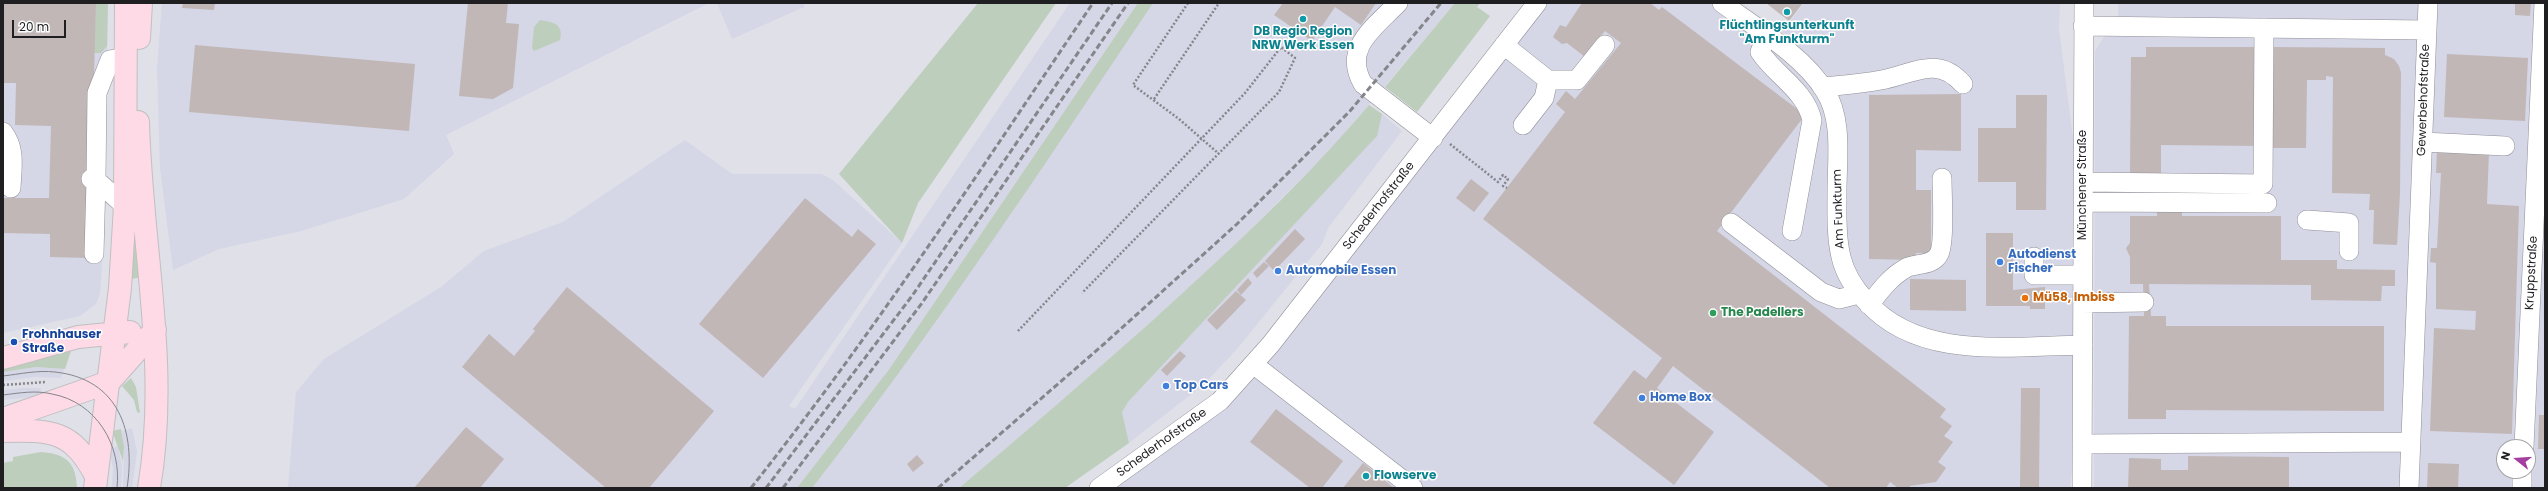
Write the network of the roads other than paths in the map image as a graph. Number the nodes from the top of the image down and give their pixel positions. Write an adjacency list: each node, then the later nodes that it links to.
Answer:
1 (126, 3): 15 (main road)
2 (141, 3): 41 (main road)
3 (1398, 3): 21 (street)
4 (1537, 3): 13 (street, Schederhofstraße)
5 (1722, 3): 12 (street, Am Funkturm)
6 (2084, 3): 9 (street, Münchener Straße)
7 (2428, 3): 11 (street)
8 (2544, 3): 49 (street, Kruppstraße)
9 (2083, 26): 10 (street, Gewerbehofstraße); 26 (street, Münchener Straße)
10 (2264, 28): 11 (street, Gewerbehofstraße); 26 (street)
11 (2427, 30): 22 (street, Gewerbehofstraße)
12 (1766, 36): 18 (street, Am Funkturm); 33 (street)
13 (1504, 45): 16 (street); 21 (street, Schederhofstraße)
14 (1605, 45): 16 (street)
15 (124, 58): 25 (street); 30 (main road)
16 (1548, 80): 19 (street)
17 (1963, 84): 18 (street)
18 (1822, 87): 38 (street, Am Funkturm)
19 (1523, 125)
20 (3, 132): 27 (street)
21 (1434, 136): 45 (street, Schederhofstraße)
22 (2422, 142): 23 (street); 50 (street, Gewerbehofstraße)
23 (2505, 146)
24 (1942, 178): 38 (street)
25 (93, 179): 30 (street); 35 (street)
26 (2084, 182): 28 (street, Münchener Straße)
27 (11, 188)
28 (2084, 202): 29 (street); 37 (street, Münchener Straße)
29 (2267, 203)
30 (125, 206): 42 (main road)
31 (2307, 220): 34 (street)
32 (1731, 223): 38 (street)
33 (1792, 231)
34 (2349, 251)
35 (94, 254)
36 (2034, 258): 37 (street)
37 (2083, 275): 40 (street, Münchener Straße)
38 (1864, 299): 43 (street, Am Funkturm)
39 (2144, 302): 40 (street)
40 (2083, 303): 43 (street, Münchener Straße)
41 (155, 330): 42 (main road); 46 (main road); 53 (main road)
42 (116, 333): 44 (main road); 46 (main road)
43 (2083, 345): 51 (street, Münchener Straße)
44 (3, 358)
45 (1253, 364): 54 (street, Schederhofstraße); 55 (street)
46 (109, 382): 47 (main road); 52 (main road)
47 (3, 419)
48 (3, 432): 52 (main road)
49 (2524, 439)
50 (2411, 442): 51 (street); 57 (street, Gewerbehofstraße)
51 (2082, 444): 56 (street, Münchener Straße)
52 (96, 482)
53 (149, 488)
54 (1099, 488)
55 (1413, 488)
56 (2082, 488)
57 (2409, 488)

